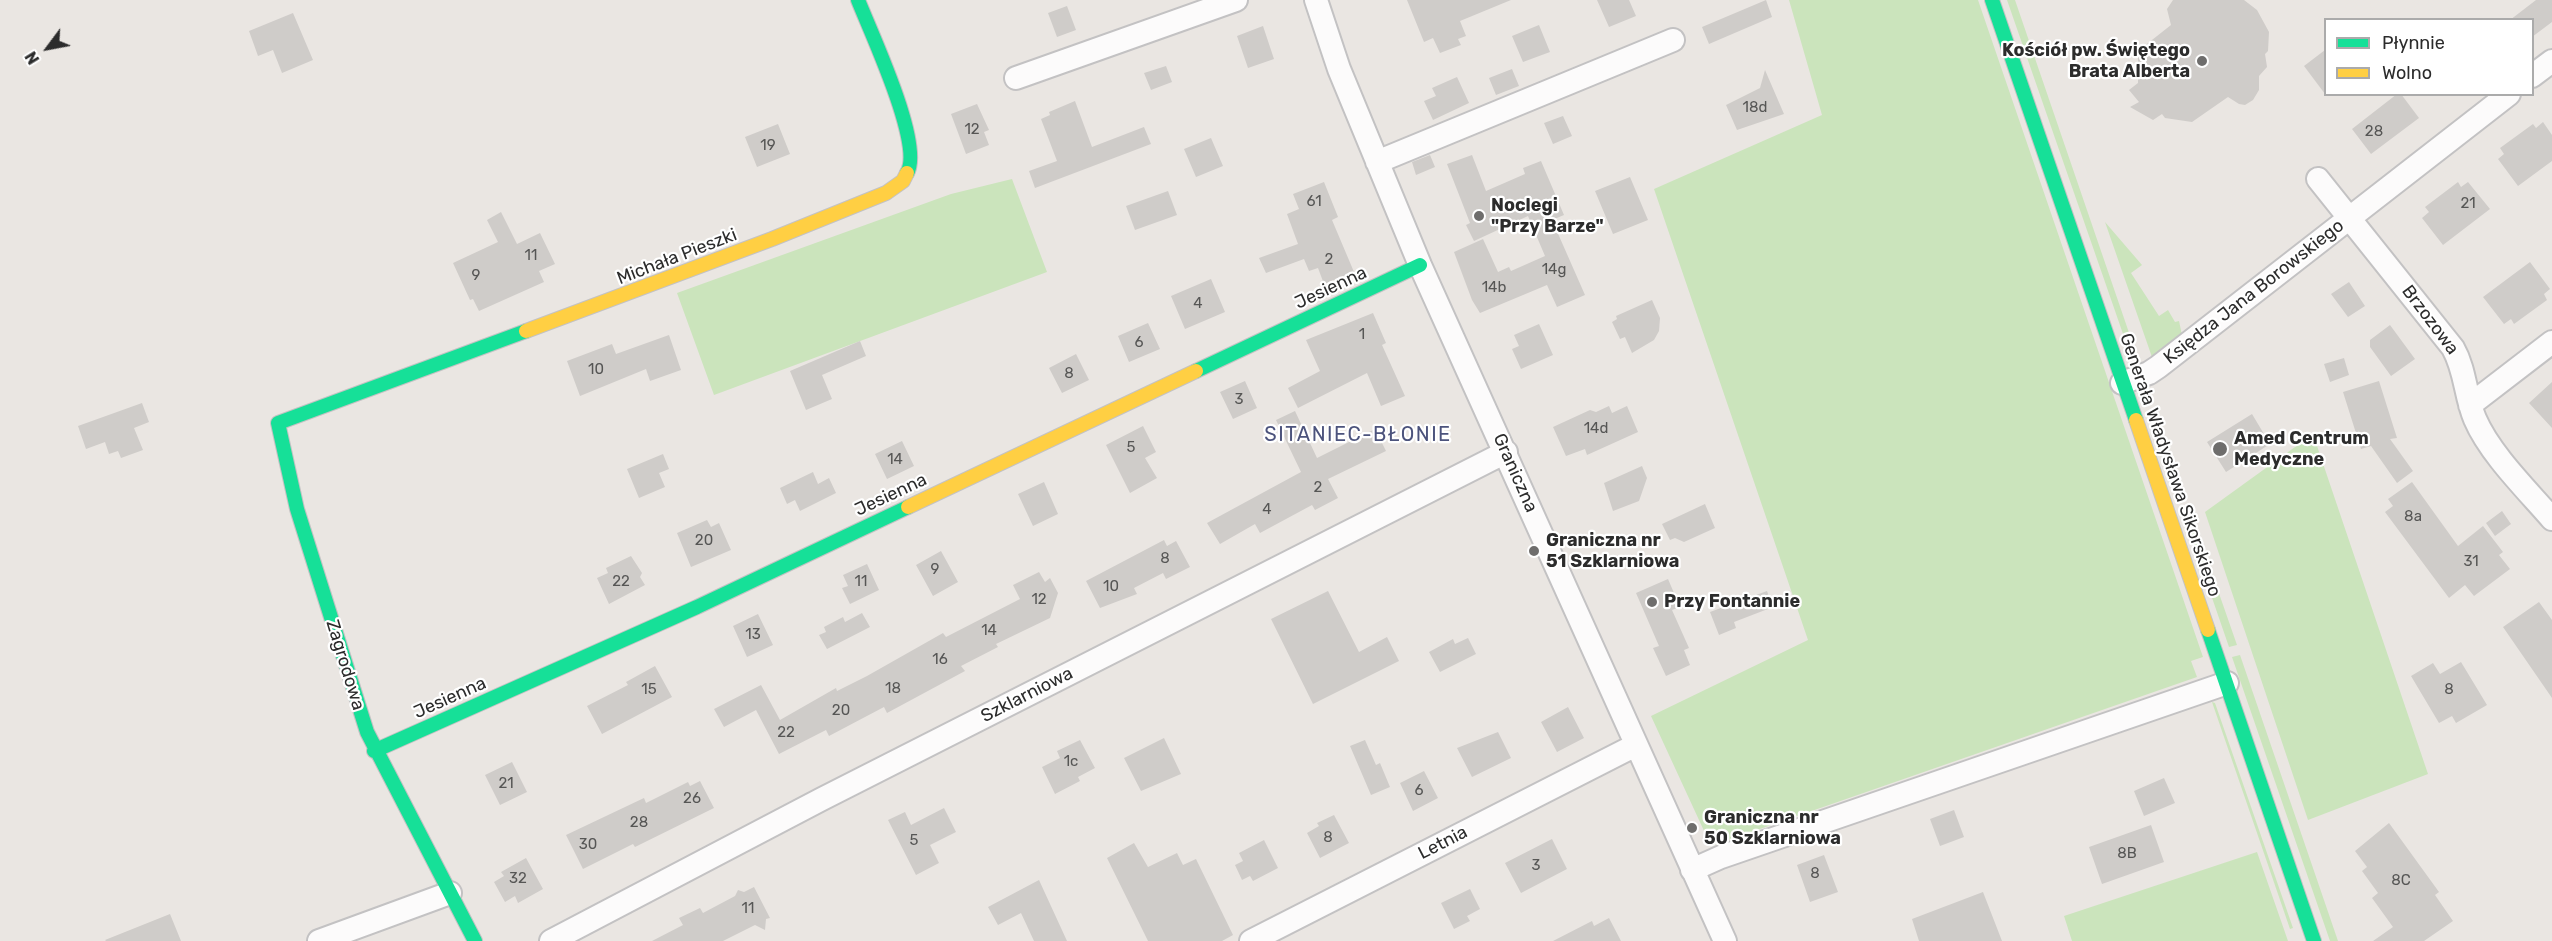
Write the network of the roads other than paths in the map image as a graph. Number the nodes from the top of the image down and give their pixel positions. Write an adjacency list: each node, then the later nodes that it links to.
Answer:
1 (858, 0): 17 (street, Michała Pieszki)
2 (1236, 0): 8 (street)
3 (1316, 0): 10 (street, Graniczna)
4 (1992, 0): 15 (street, Generała Władysława Sikorskiego)
5 (1673, 40): 10 (street)
6 (2552, 61): 7 (street)
7 (2534, 74)
8 (1016, 78)
9 (2506, 96): 12 (street, Księdza Jana Borowskiego)
10 (1377, 162): 13 (street, Graniczna)
11 (2318, 179): 12 (street, Brzozowa)
12 (2350, 217): 15 (street, Księdza Jana Borowskiego); 16 (street, Brzozowa)
13 (1420, 266): 18 (street, Graniczna); 22 (street, Jesienna)
14 (2552, 342): 16 (street)
15 (2122, 382): 20 (street, Generała Władysława Sikorskiego)
16 (2470, 405): 19 (street, Brzozowa)
17 (278, 423): 22 (street, Zagrodowa)
18 (1506, 452): 21 (street, Graniczna); 27 (street, Szklarniowa)
19 (2552, 519)
20 (2227, 683): 23 (street); 30 (street, Generała Władysława Sikorskiego)
21 (1636, 745): 23 (street, Graniczna); 28 (street, Letnia)
22 (374, 751): 24 (street, Zagrodowa)
23 (1692, 870): 29 (street, Graniczna)
24 (450, 893): 25 (street); 26 (street, Zagrodowa)
25 (319, 941)
26 (475, 941)
27 (550, 941)
28 (1251, 941)
29 (1725, 941)
30 (2314, 941)

